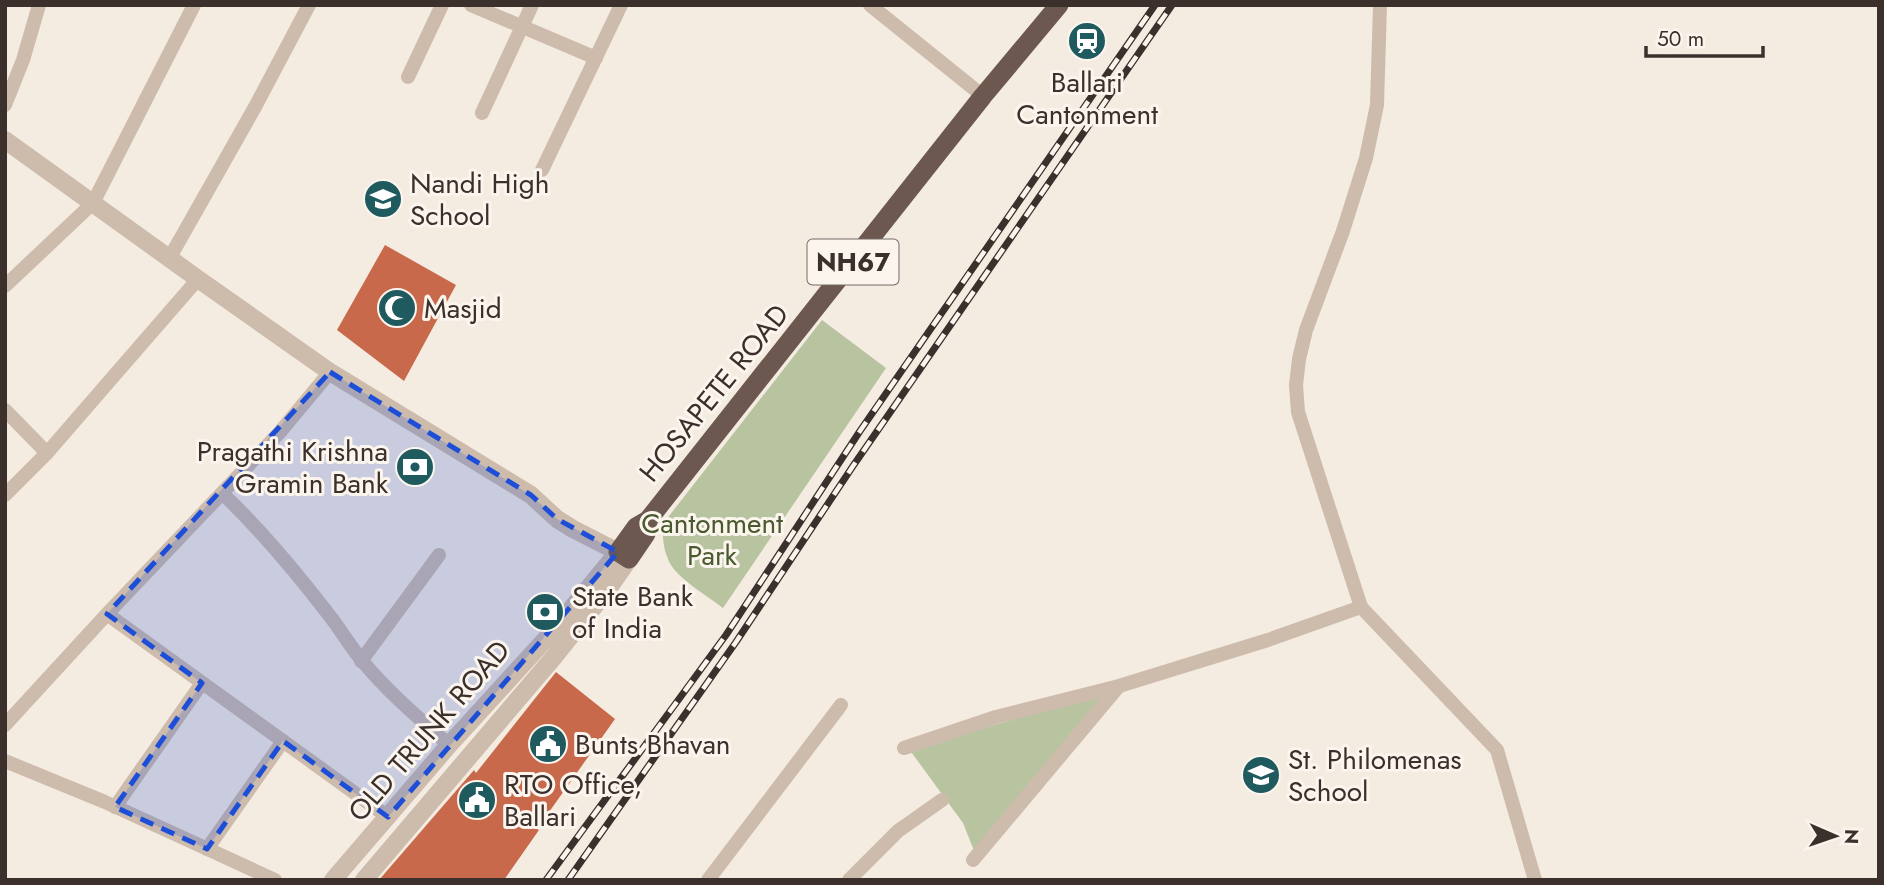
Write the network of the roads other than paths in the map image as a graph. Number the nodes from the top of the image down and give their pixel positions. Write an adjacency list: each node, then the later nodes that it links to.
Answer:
1 (39, 5): 15 (street)
2 (194, 5): 19 (street)
3 (309, 5): 20 (street)
4 (442, 5): 13 (street)
5 (471, 5): 11 (street)
6 (531, 5): 11 (street)
7 (621, 5): 12 (street)
8 (870, 5): 14 (street)
9 (1059, 5): 14 (highway, HOSAPETE ROAD / NH67)
10 (1381, 5): 30 (street)
11 (522, 27): 12 (street); 16 (street)
12 (596, 58): 18 (street)
13 (408, 77)
14 (983, 96): 29 (highway, HOSAPETE ROAD / NH67)
15 (5, 105)
16 (482, 113)
17 (5, 140): 19 (street)
18 (542, 170)
19 (93, 203): 20 (street); 22 (street)
20 (169, 258): 21 (street)
21 (198, 279): 23 (street); 25 (street)
22 (5, 286)
23 (330, 372): 26 (street); 29 (street)
24 (5, 410): 25 (street)
25 (47, 453): 27 (street)
26 (222, 493): 31 (street); 32 (street)
27 (5, 495)
28 (439, 555): 32 (street)
29 (623, 555): 38 (street, OLD TRUNK ROAD); 48 (street, OLD TRUNK ROAD)
30 (1361, 607): 34 (street); 51 (street)
31 (107, 614): 33 (street); 36 (street)
32 (361, 660): 38 (street)
33 (202, 683): 37 (street); 42 (street)
34 (1119, 686): 39 (street); 45 (street)
35 (841, 705): 49 (street)
36 (5, 725)
37 (283, 741): 43 (street); 44 (street)
38 (449, 745): 43 (street, OLD TRUNK ROAD)
39 (904, 748)
40 (5, 761): 42 (street)
41 (942, 800): 50 (street)
42 (115, 807): 44 (street)
43 (388, 817): 47 (street, OLD TRUNK ROAD)
44 (207, 849): 46 (street)
45 (973, 860)
46 (275, 880)
47 (333, 880)
48 (364, 880)
49 (708, 880)
50 (849, 880)
51 (1535, 880)

